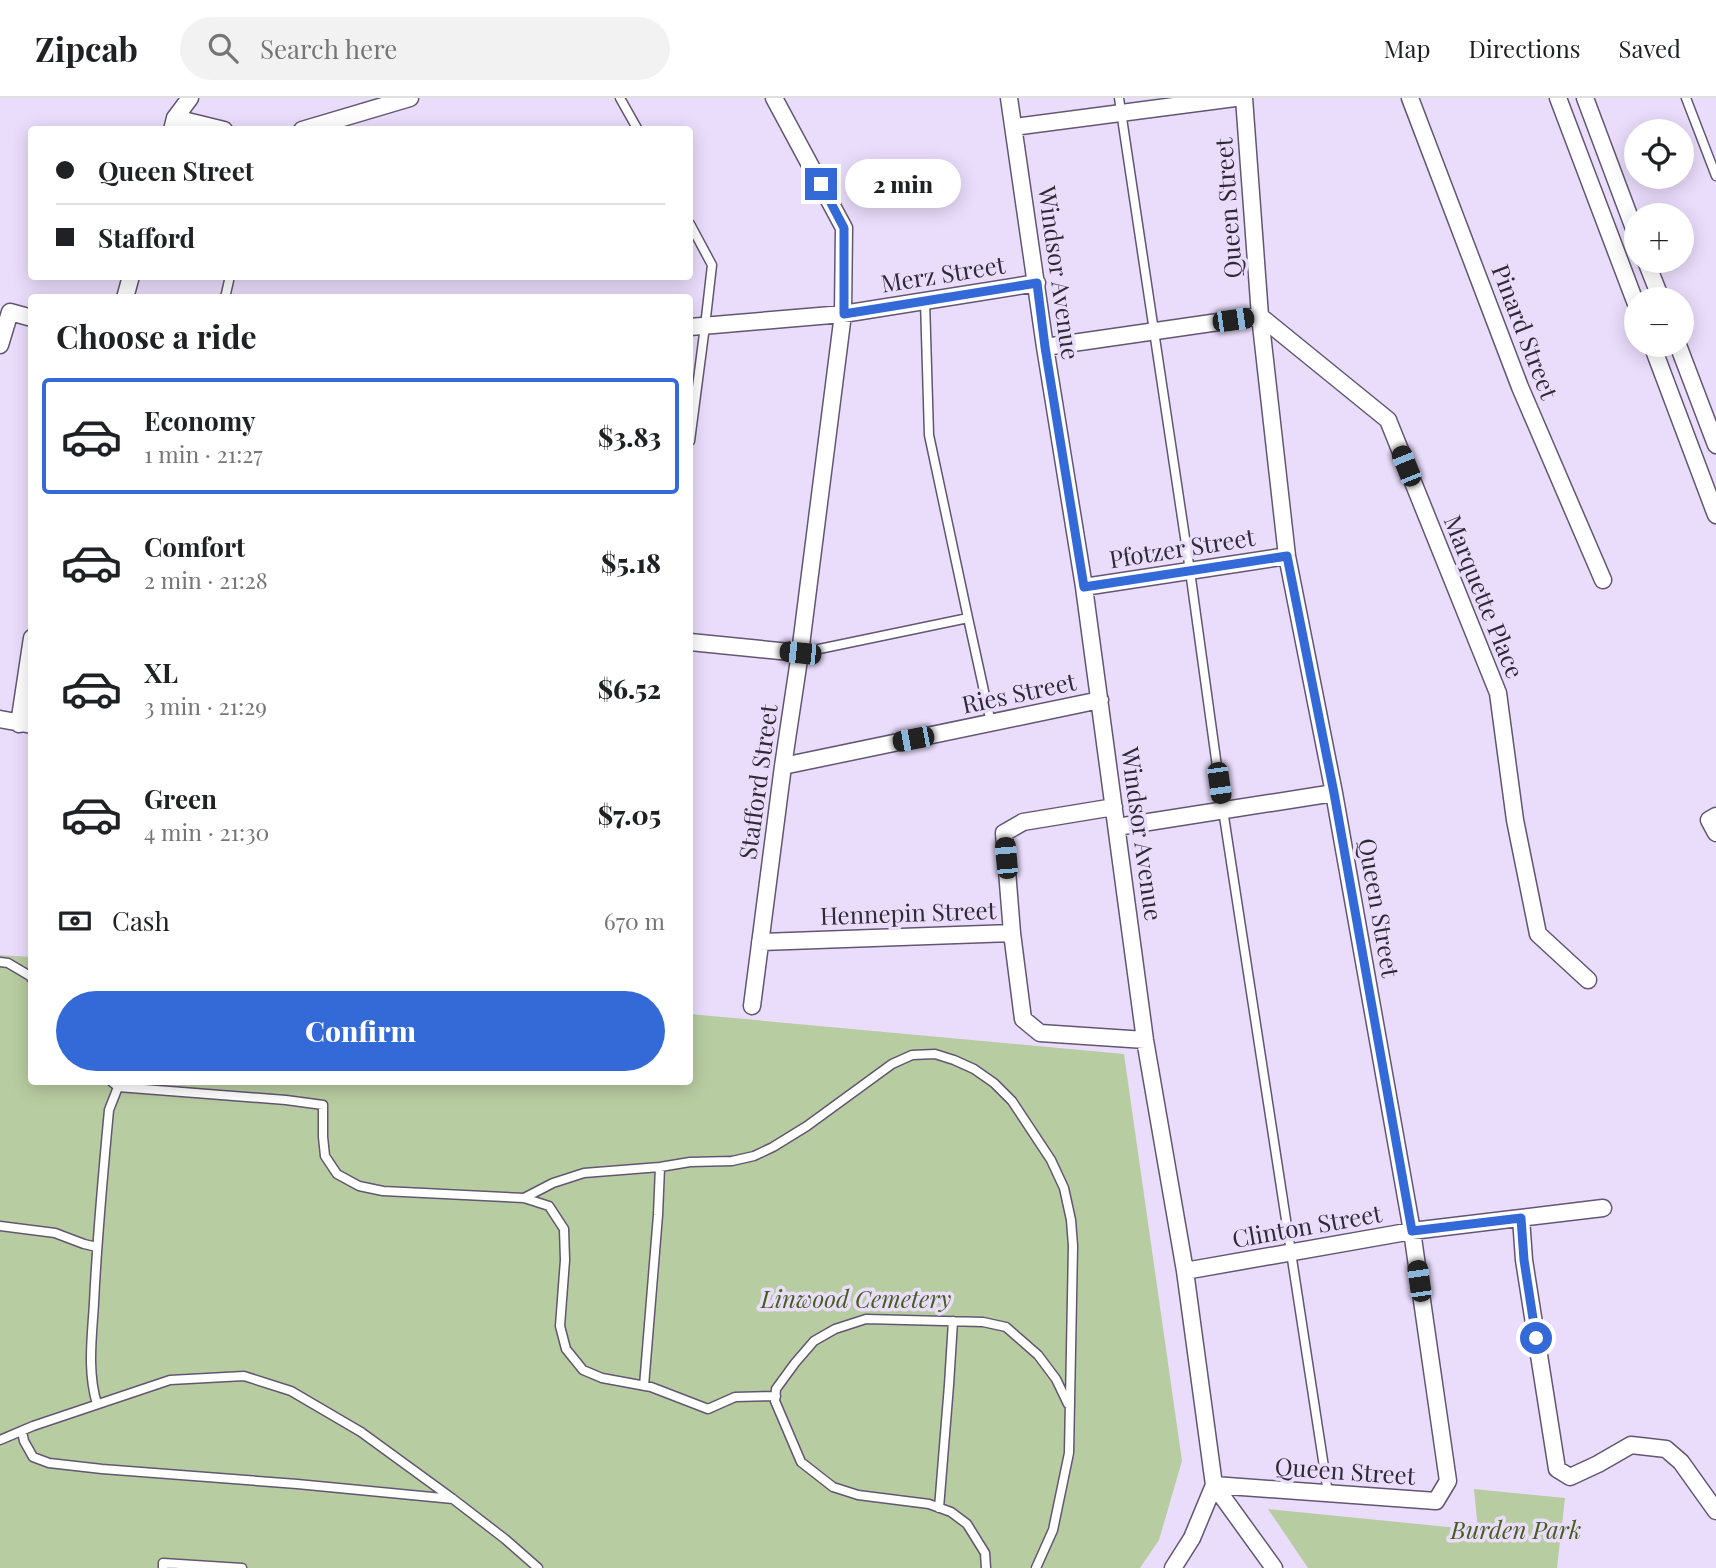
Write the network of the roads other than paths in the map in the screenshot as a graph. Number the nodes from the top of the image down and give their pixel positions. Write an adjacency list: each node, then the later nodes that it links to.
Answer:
1 (190, 98): 13 (street)
2 (410, 98): 14 (street)
3 (621, 98): 15 (lane)
4 (774, 98): 23 (street, Stafford Street)
5 (1009, 98): 16 (street, Windsor Avenue)
6 (1235, 98): 12 (street)
7 (1244, 98): 24 (street, Queen Street)
8 (1410, 98): 37 (street, Pinard Street)
9 (1558, 98): 21 (street)
10 (1585, 98): 18 (street)
11 (1686, 98): 17 (lane)
12 (1120, 106): 16 (street); 27 (lane)
13 (174, 124)
14 (316, 126)
15 (636, 126)
16 (1014, 127): 20 (street, Windsor Avenue)
17 (1716, 176)
18 (1624, 203)
19 (693, 230): 26 (lane)
20 (1037, 283): 22 (street, Merz Street); 29 (street, Windsor Avenue)
21 (1630, 287)
22 (925, 301): 23 (street, Merz Street); 39 (lane)
23 (844, 314): 26 (street, Merz Street); 41 (street, Stafford Street)
24 (1260, 316): 27 (street); 35 (street, Queen Street); 56 (street, Marquette Place)
25 (28, 317): 28 (street)
26 (697, 326): 32 (lane)
27 (1154, 331): 29 (street); 36 (lane)
28 (0, 345)
29 (1045, 347): 38 (street, Windsor Avenue)
30 (1657, 357): 34 (street)
31 (1683, 357): 33 (street)
32 (693, 392)
33 (1716, 444)
34 (1716, 515)
35 (1287, 556): 36 (street, Pfotzer Street); 48 (street, Queen Street)
36 (1190, 571): 38 (street, Pfotzer Street); 50 (lane)
37 (1603, 580)
38 (1084, 587): 43 (street, Windsor Avenue)
39 (968, 618): 41 (lane); 45 (lane)
40 (693, 642): 41 (street)
41 (800, 653): 47 (street, Stafford Street)
42 (28, 687): 46 (street)
43 (1100, 700): 45 (street, Ries Street); 49 (street, Windsor Avenue)
44 (0, 719): 46 (street)
45 (991, 723): 47 (street, Ries Street)
46 (25, 724)
47 (783, 766): 53 (street, Stafford Street)
48 (1334, 793): 50 (street); 66 (street, Queen Street)
49 (1114, 807): 51 (street, Windsor Avenue); 52 (street)
50 (1223, 810): 51 (street); 68 (lane)
51 (1117, 827): 58 (street, Windsor Avenue)
52 (1012, 933): 53 (street, Hennepin Street); 58 (street, Hennepin Street)
53 (760, 942): 57 (street, Stafford Street)
54 (0, 962): 55 (lane)
55 (28, 975)
56 (1588, 980)
57 (752, 1006)
58 (1145, 1040): 69 (street, Windsor Avenue)
59 (115, 1085): 67 (lane)
60 (126, 1085): 62 (lane)
61 (660, 1167): 62 (lane); 71 (lane); 74 (lane)
62 (524, 1198): 71 (lane)
63 (1603, 1208): 64 (street, Clinton Street)
64 (1521, 1218): 66 (street, Clinton Street); 81 (street)
65 (0, 1226): 67 (lane)
66 (1412, 1231): 68 (street, Clinton Street); 78 (street, Queen Street)
67 (97, 1247): 73 (lane)
68 (1290, 1253): 69 (street, Clinton Street); 78 (lane)
69 (1185, 1271): 77 (street, Windsor Avenue)
70 (953, 1321): 72 (lane); 74 (lane); 80 (lane)
71 (644, 1386): 72 (lane)
72 (776, 1396): 80 (lane)
73 (97, 1404): 75 (lane); 79 (lane)
74 (1070, 1410): 86 (lane)
75 (22, 1431): 76 (lane); 79 (lane)
76 (0, 1440)
77 (1214, 1485): 78 (street, Queen Street); 87 (street); 88 (street)
78 (1328, 1493)
79 (453, 1499): 84 (lane)
80 (939, 1507): 85 (lane)
81 (1716, 1511)
82 (163, 1568): 83 (lane)
83 (243, 1568)
84 (538, 1568)
85 (986, 1568)
86 (1036, 1568)
87 (1173, 1568)
88 (1274, 1568)

